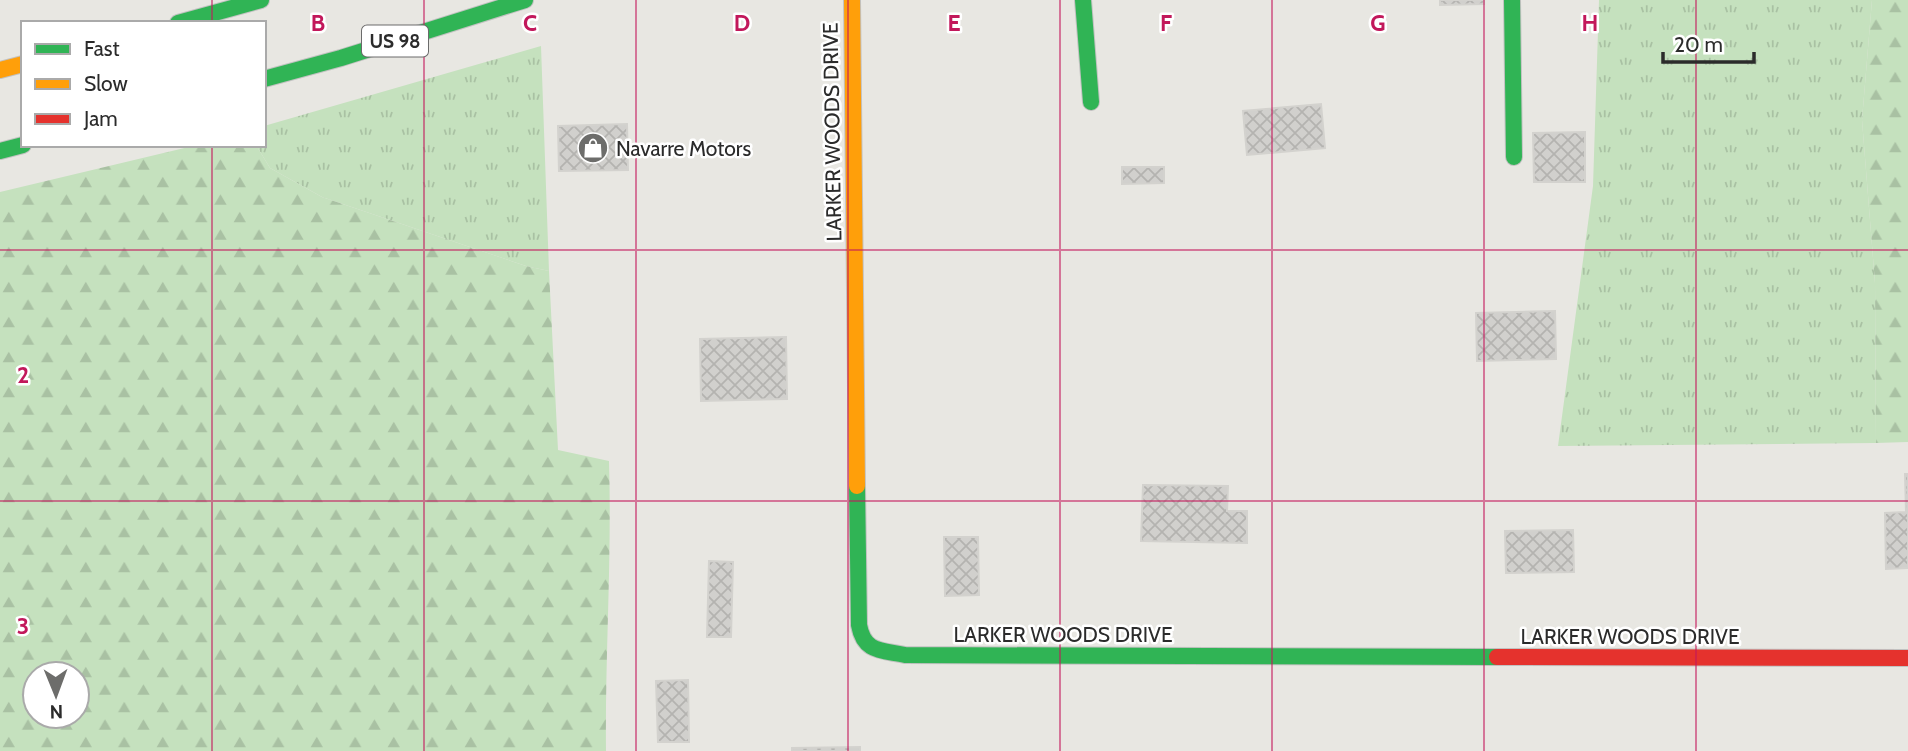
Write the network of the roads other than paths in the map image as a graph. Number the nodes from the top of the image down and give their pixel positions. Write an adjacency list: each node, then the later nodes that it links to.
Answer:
1 (261, 0): 6 (main road)
2 (525, 0): 9 (main road, US 98)
3 (852, 0): 14 (main road, LARKER WOODS DRIVE)
4 (1083, 0): 10 (main road)
5 (1512, 0): 13 (main road)
6 (185, 21)
7 (21, 65): 8 (main road)
8 (0, 70)
9 (266, 78)
10 (1091, 102)
11 (21, 146): 12 (main road)
12 (0, 151)
13 (1514, 157)
14 (1908, 658)

